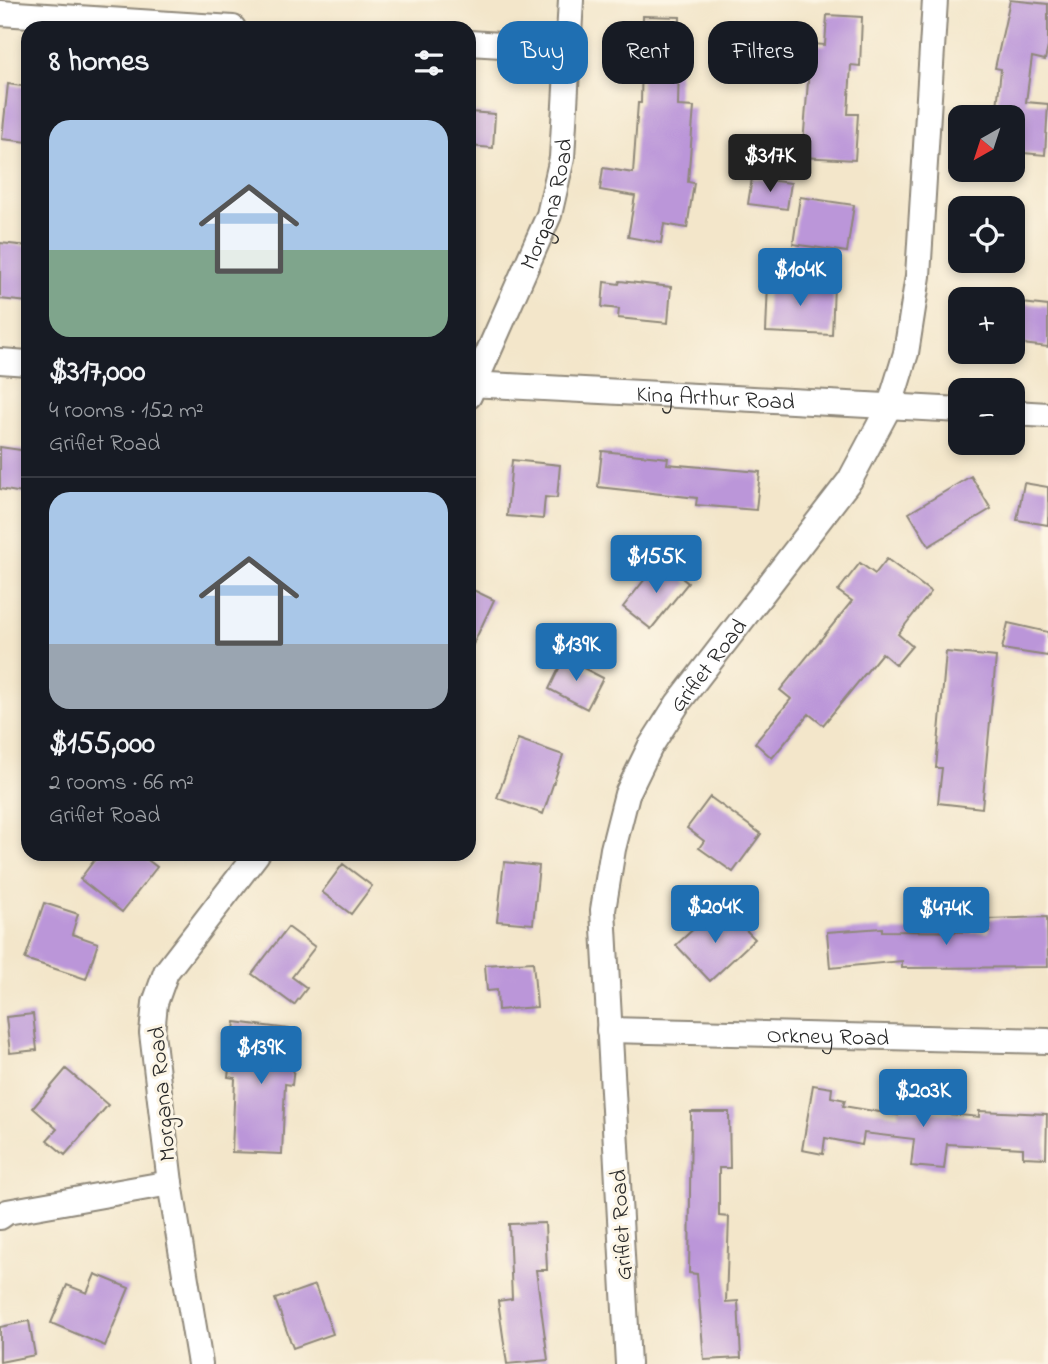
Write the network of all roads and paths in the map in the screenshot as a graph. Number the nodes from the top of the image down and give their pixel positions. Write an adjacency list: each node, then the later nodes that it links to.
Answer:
1 (571, 0): 5 (street, Morgana Road)
2 (936, 0): 13 (street, Griflet Road)
3 (0, 13): 4 (street)
4 (124, 21)
5 (569, 21)
6 (476, 43): 7 (street)
7 (497, 45)
8 (565, 84): 11 (street, Morgana Road)
9 (0, 361): 10 (street)
10 (21, 362)
11 (476, 377)
12 (476, 388): 13 (street, King Arthur Road)
13 (890, 405): 14 (street, King Arthur Road); 18 (street, Griflet Road)
14 (948, 409)
15 (1025, 414): 16 (street)
16 (1048, 415)
17 (252, 861): 20 (street, Morgana Road)
18 (609, 1030): 19 (street, Orkney Road); 23 (street, Griflet Road)
19 (1048, 1041)
20 (170, 1184): 21 (street); 22 (street, Morgana Road)
21 (0, 1217)
22 (200, 1364)
23 (628, 1364)

